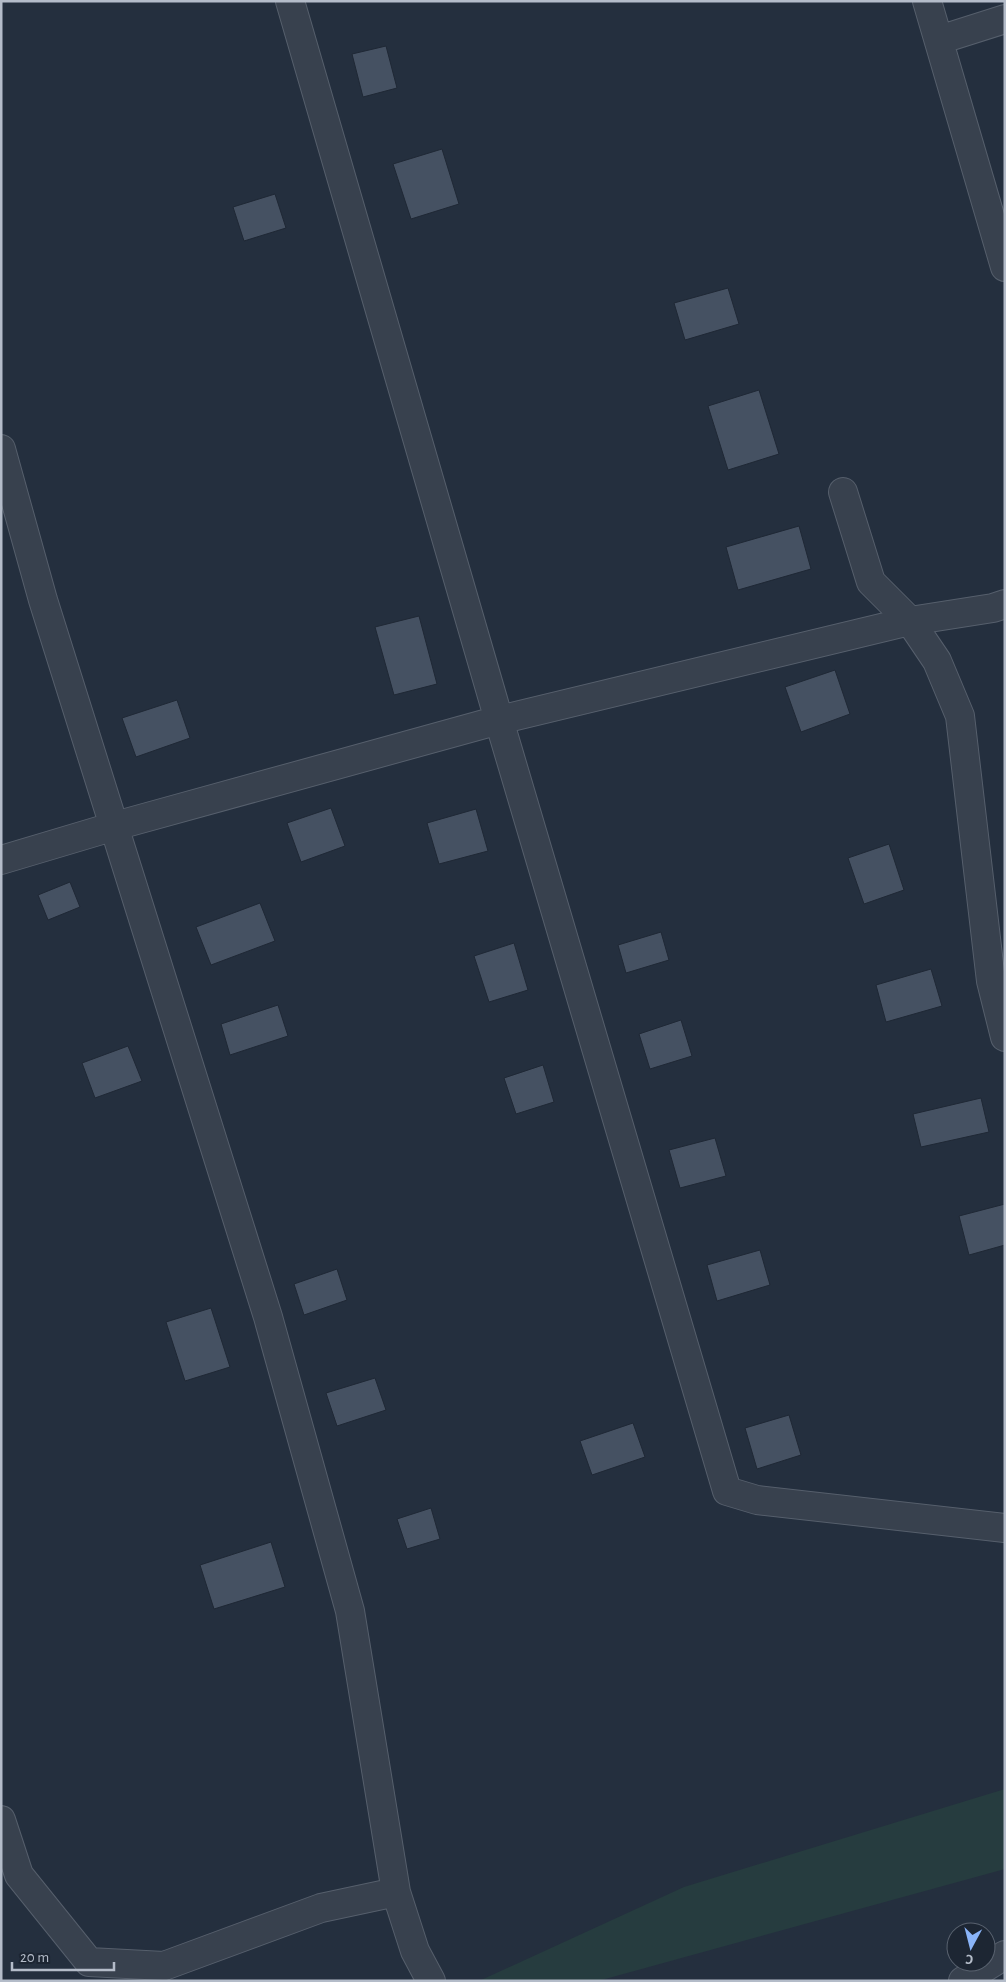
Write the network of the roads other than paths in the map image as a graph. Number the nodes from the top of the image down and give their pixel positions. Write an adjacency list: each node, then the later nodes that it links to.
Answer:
1 (290, 1): 10 (street)
2 (928, 1): 4 (street)
3 (1005, 19): 4 (street)
4 (939, 40): 5 (street)
5 (1005, 267)
6 (1, 449): 11 (street)
7 (843, 492): 9 (street)
8 (1005, 604): 9 (street)
9 (910, 621): 10 (street); 13 (street)
10 (499, 720): 11 (street); 14 (street)
11 (115, 826): 12 (street); 16 (street)
12 (1, 860)
13 (1005, 1037)
14 (1005, 1528)
15 (1, 1820): 16 (street)
16 (396, 1892): 18 (street)
17 (1005, 1955): 19 (street)
18 (431, 1981)
19 (963, 1981)

